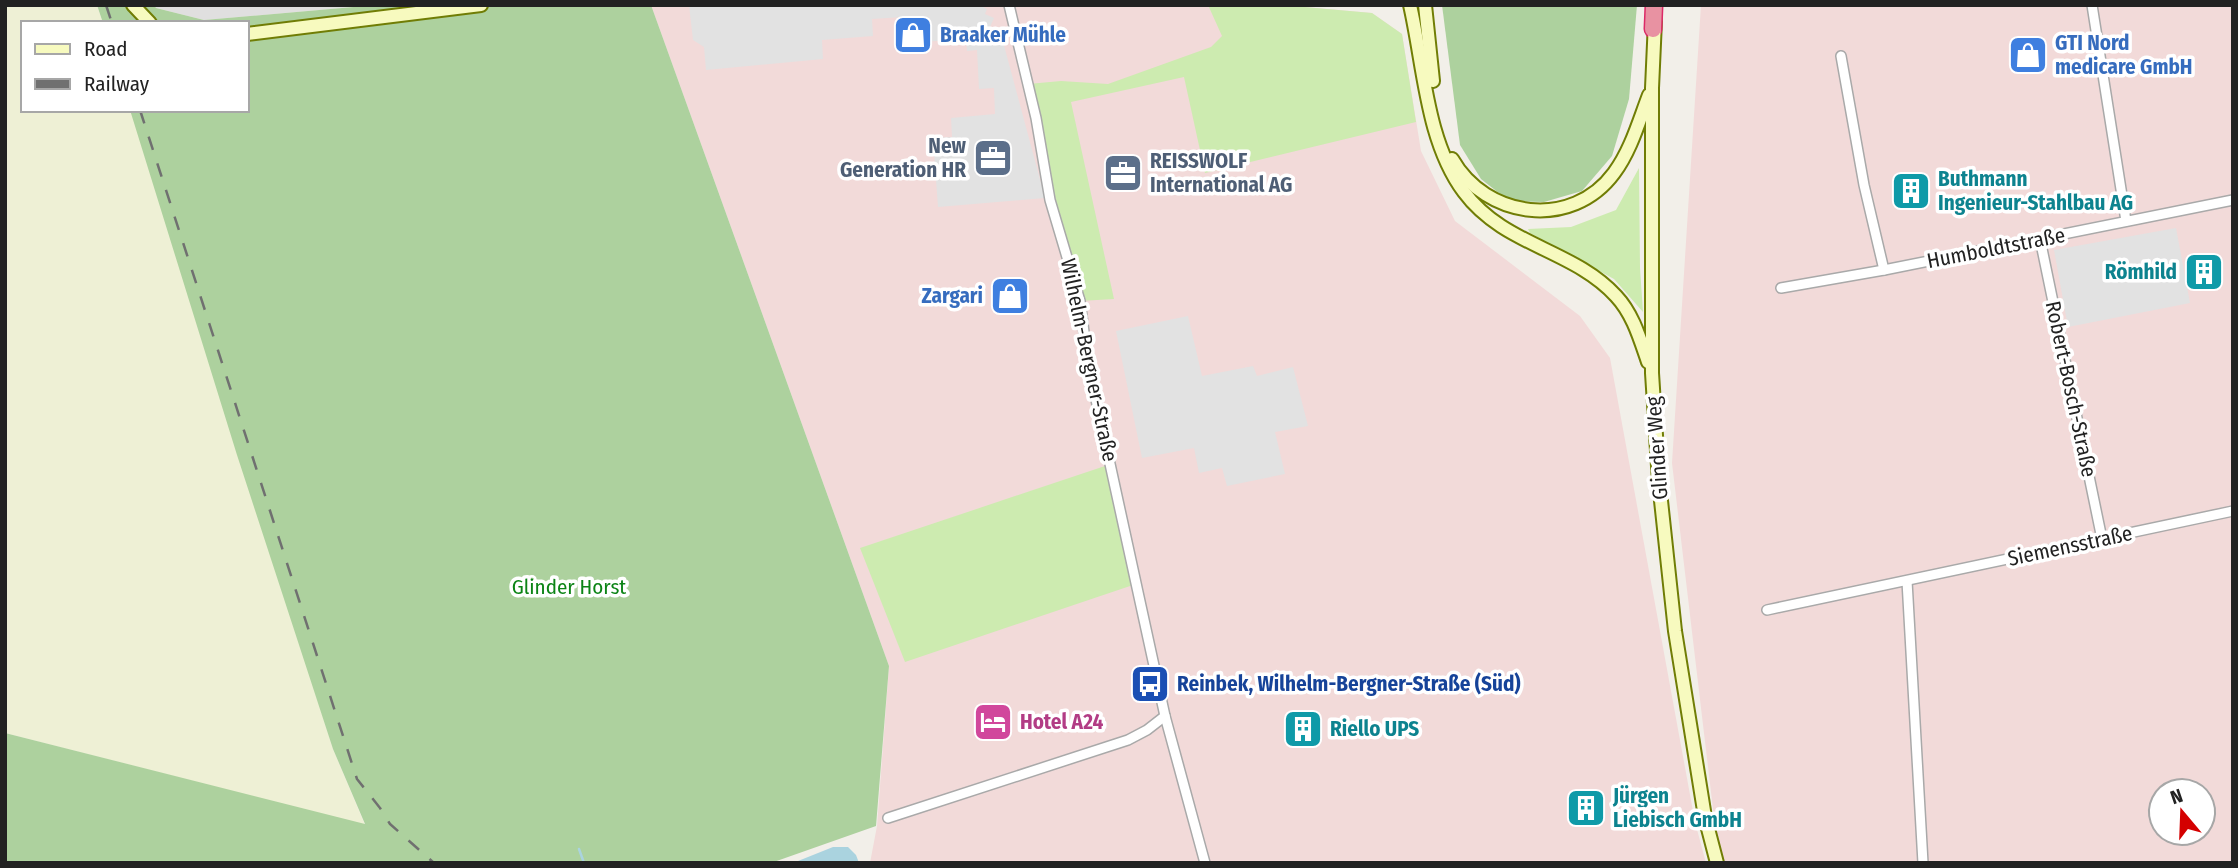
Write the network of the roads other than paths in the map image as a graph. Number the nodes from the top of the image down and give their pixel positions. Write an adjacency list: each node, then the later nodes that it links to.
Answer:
1 (133, 5): 8 (main road)
2 (481, 5): 10 (main road)
3 (1009, 5): 23 (street, Wilhelm-Bergner-Straße)
4 (1425, 5): 12 (main road)
5 (1656, 5): 9 (highway)
6 (2092, 5): 14 (street)
7 (1410, 6): 18 (main road)
8 (148, 21)
9 (1653, 29): 12 (main road, Glinder Weg)
10 (248, 34)
11 (1841, 56): 16 (street)
12 (1652, 88): 18 (main road, Glinder Weg)
13 (2233, 200): 14 (street, Humboldtstraße)
14 (2126, 221): 15 (street, Humboldtstraße)
15 (2040, 239): 16 (street, Humboldtstraße); 20 (street, Robert-Bosch-Straße)
16 (1884, 271): 17 (street, Humboldtstraße)
17 (1781, 288)
18 (1652, 373): 26 (main road, Glinder Weg)
19 (2233, 512): 20 (street, Siemensstraße)
20 (2102, 539): 21 (street, Siemensstraße)
21 (1907, 581): 22 (street, Siemensstraße); 27 (street)
22 (1767, 610)
23 (1165, 716): 24 (street); 25 (street, Wilhelm-Bergner-Straße)
24 (888, 818)
25 (1205, 863)
26 (1717, 863)
27 (1923, 863)

